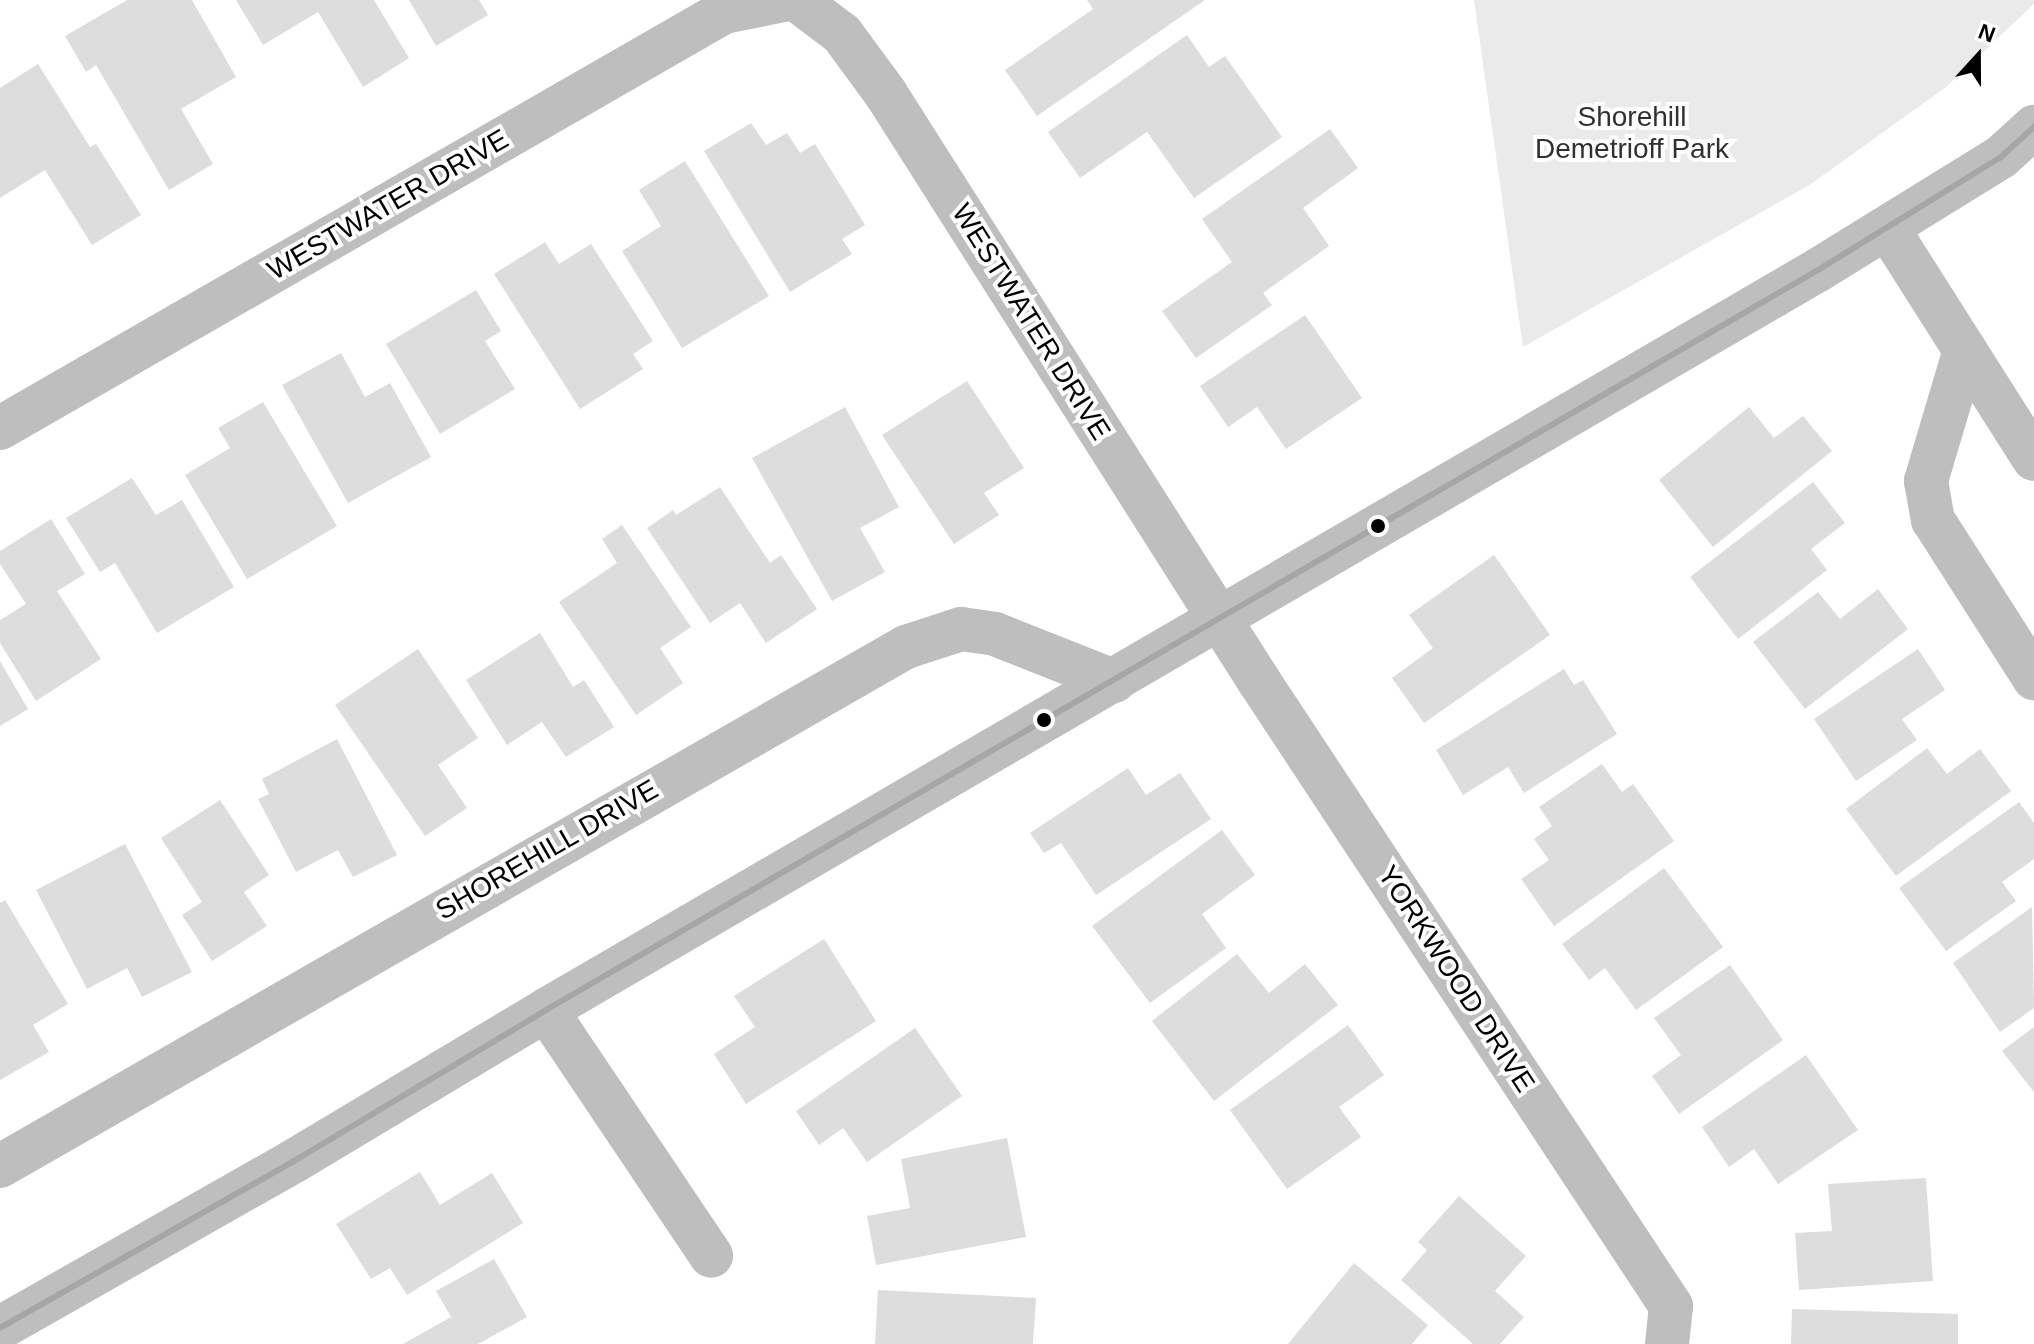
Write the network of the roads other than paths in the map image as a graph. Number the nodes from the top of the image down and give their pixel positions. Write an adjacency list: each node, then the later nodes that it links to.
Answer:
1 (784, 0): 7 (street, WESTWATER DRIVE)
2 (797, 0): 9 (street, WESTWATER DRIVE)
3 (2034, 127): 4 (street)
4 (2017, 161): 5 (street)
5 (1888, 229): 6 (street); 9 (street)
6 (1965, 350): 8 (street); 10 (street)
7 (0, 428)
8 (2034, 459)
9 (1219, 620): 11 (street); 16 (street, YORKWOOD DRIVE)
10 (2034, 678)
11 (1114, 681): 12 (street); 13 (street, SHOREHILL DRIVE)
12 (546, 1010): 14 (street); 15 (street)
13 (0, 1166)
14 (711, 1256)
15 (0, 1328)
16 (1667, 1344)

